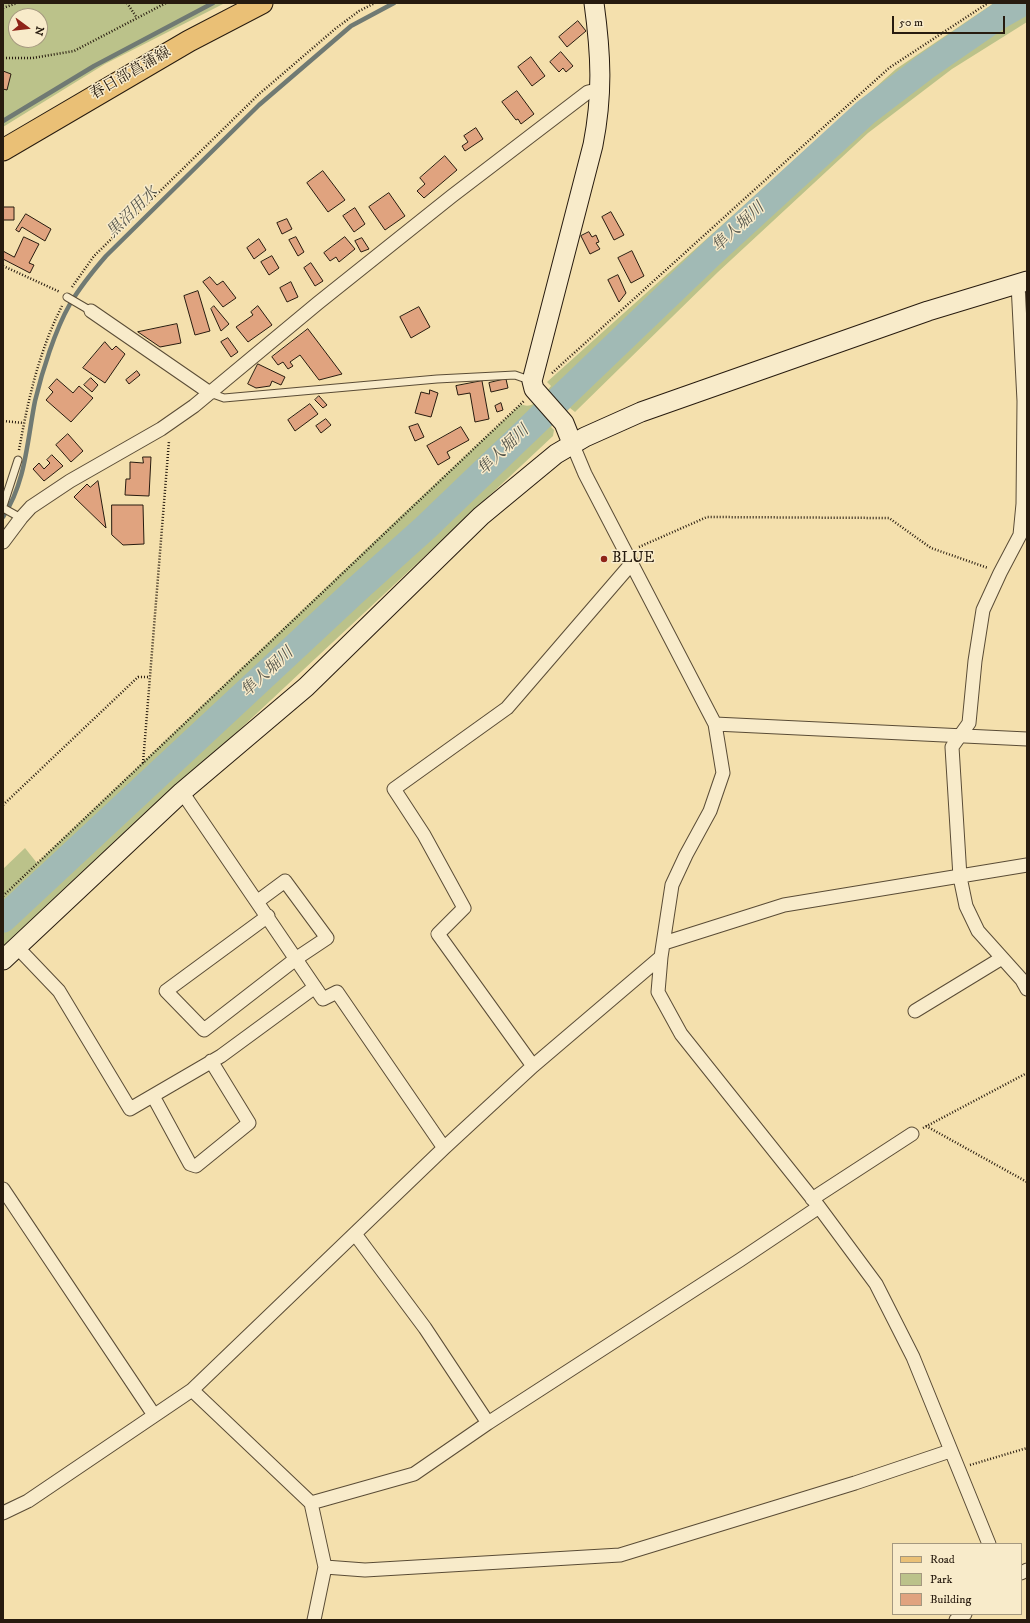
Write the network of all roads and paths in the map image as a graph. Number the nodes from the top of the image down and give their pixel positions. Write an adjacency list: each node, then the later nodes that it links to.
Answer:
1 (16, 3): 8 (path)
2 (127, 3): 9 (path)
3 (166, 3): 9 (path)
4 (262, 3): 12 (main road, 春日部菖蒲線)
5 (375, 3): 15 (path)
6 (594, 3): 11 (street)
7 (988, 3): 17 (path)
8 (3, 8)
9 (137, 18): 10 (path)
10 (3, 58)
11 (601, 89): 17 (street); 18 (street)
12 (3, 150)
13 (3, 266): 15 (path)
14 (1022, 282): 22 (street); 28 (street)
15 (68, 298): 16 (lane); 20 (path)
16 (91, 311): 18 (street)
17 (535, 388): 18 (lane); 22 (street); 33 (path)
18 (210, 393): 21 (street)
19 (3, 421): 20 (path)
20 (24, 423): 23 (path)
21 (161, 429): 25 (street); 29 (path)
22 (572, 443): 27 (street); 34 (street)
23 (18, 460): 24 (lane)
24 (4, 507): 25 (lane)
25 (16, 515): 26 (street)
26 (3, 542)
27 (630, 558): 28 (path); 30 (street); 51 (street)
28 (1000, 573): 31 (street)
29 (149, 677): 33 (path); 35 (path)
30 (715, 724): 31 (street); 41 (street)
31 (961, 736): 32 (street); 37 (street)
32 (1027, 739)
33 (143, 763): 38 (path)
34 (182, 792): 39 (street); 42 (street)
35 (3, 805)
36 (1027, 865): 37 (street)
37 (960, 877): 41 (street); 45 (street)
38 (3, 896)
39 (258, 901): 40 (street); 44 (street)
40 (268, 916): 44 (street); 44 (street)
41 (664, 943): 43 (street)
42 (16, 946): 46 (street); 53 (street)
43 (661, 957): 51 (street); 59 (street)
44 (296, 958): 47 (street)
45 (1002, 958): 48 (street); 49 (street)
46 (3, 960)
47 (315, 987): 50 (street); 56 (street)
48 (1027, 989)
49 (915, 1011)
50 (211, 1061): 53 (street); 53 (street)
51 (533, 1066): 56 (street)
52 (1027, 1073): 54 (path)
53 (153, 1096)
54 (926, 1126): 55 (path); 57 (path)
55 (912, 1134): 59 (street)
56 (444, 1148): 60 (street)
57 (1027, 1182)
58 (3, 1190): 62 (street)
59 (816, 1203): 63 (street); 65 (street)
60 (355, 1234): 61 (street); 63 (street)
61 (192, 1390): 62 (street); 67 (street)
62 (154, 1415): 68 (street)
63 (488, 1423): 67 (street)
64 (1027, 1448): 66 (path)
65 (950, 1451): 66 (street); 70 (street)
66 (958, 1469): 69 (street)
67 (311, 1502): 70 (street)
68 (3, 1513)
69 (989, 1543)
70 (325, 1567): 71 (street)
71 (314, 1620)

